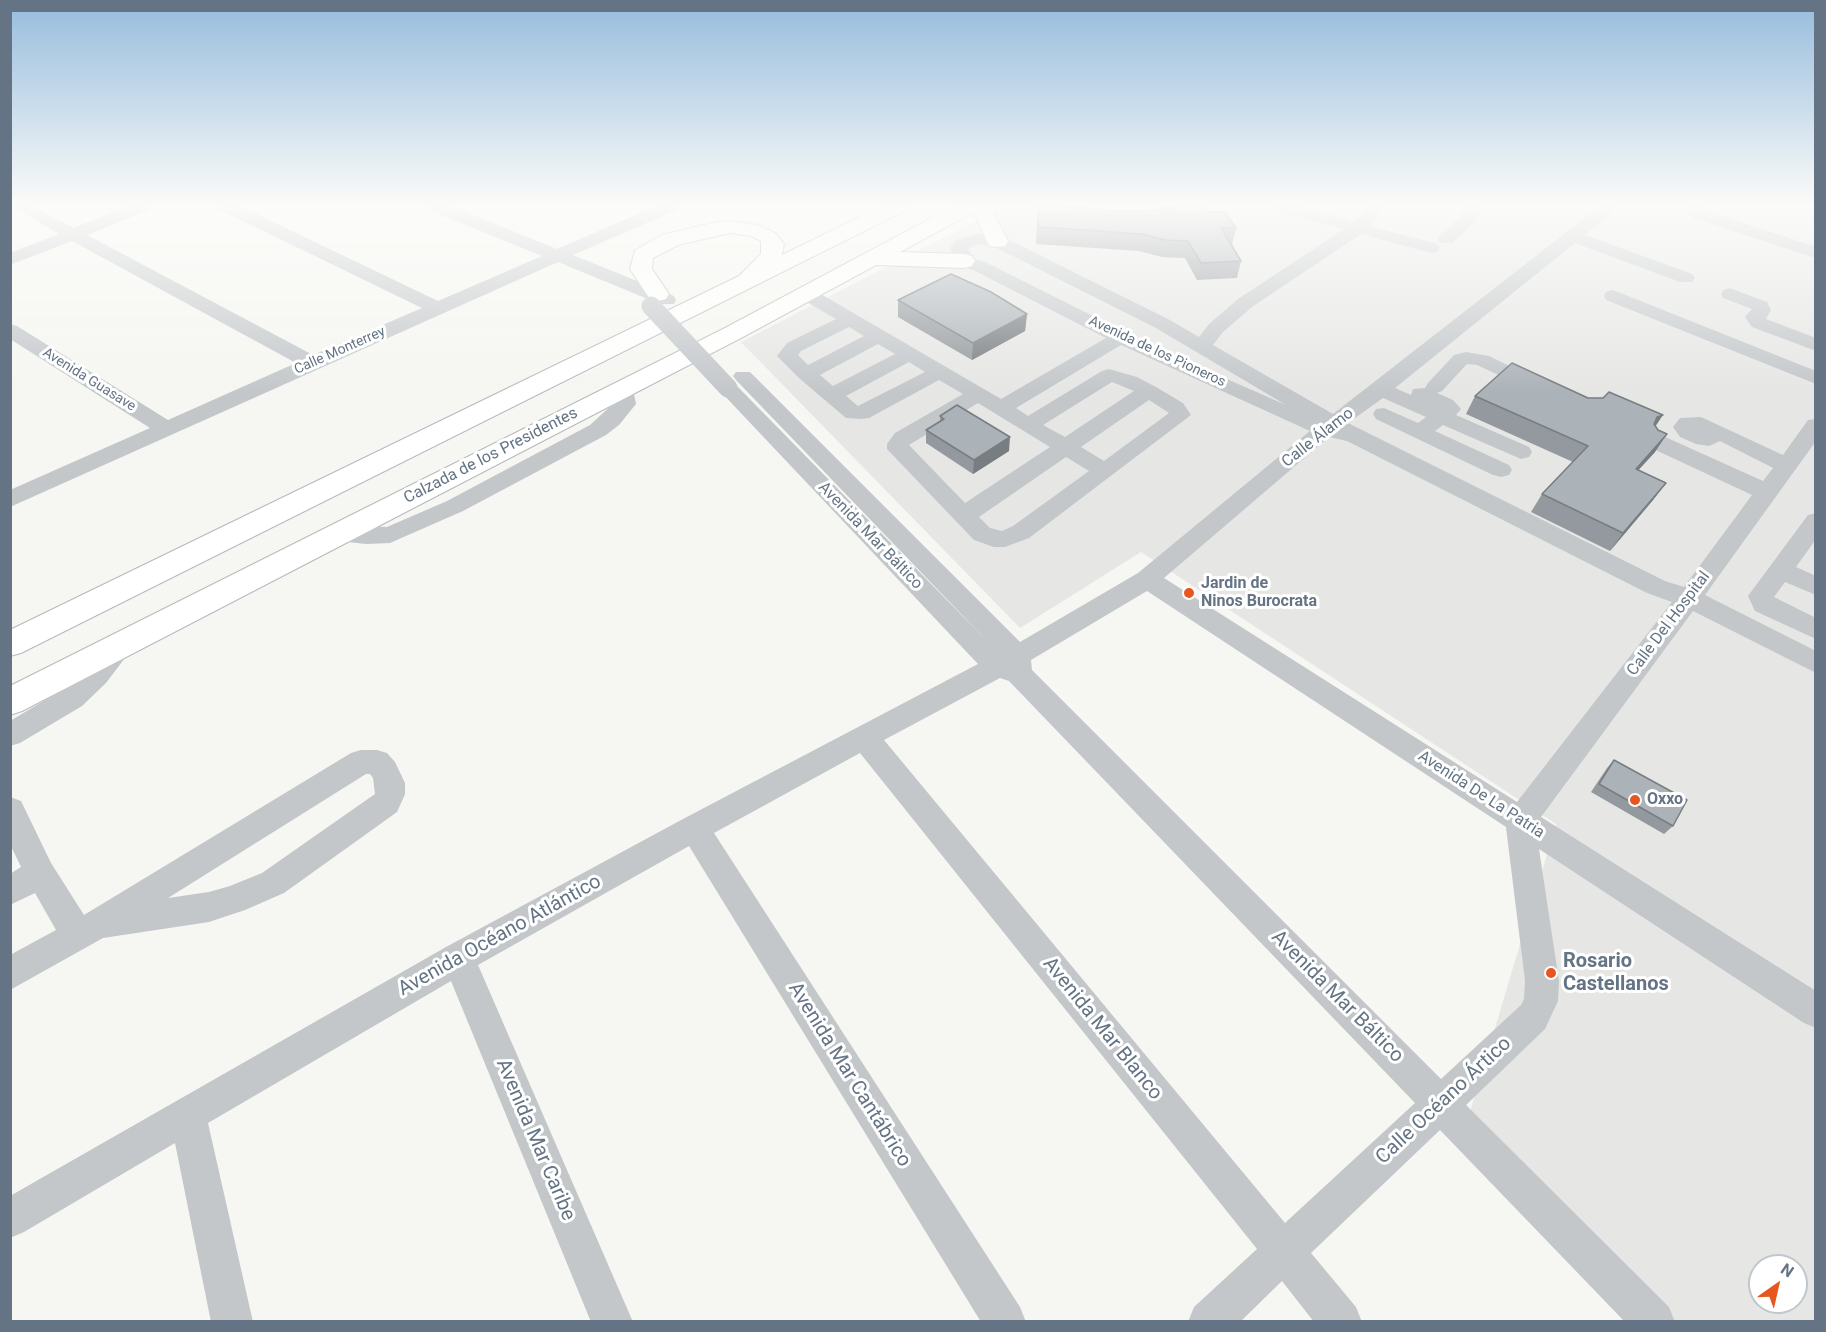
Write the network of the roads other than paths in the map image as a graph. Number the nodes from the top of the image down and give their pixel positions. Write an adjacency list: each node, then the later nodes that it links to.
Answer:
1 (134, 268): 31 (street)
2 (355, 268): 21 (street)
3 (520, 268): 21 (street, Calle Monterrey)
4 (578, 268): 19 (street, Avenida Mar Báltico)
5 (641, 268): 19 (highway)
6 (760, 268): 15 (highway)
7 (772, 268): 15 (highway)
8 (854, 268): 16 (highway, Calzada de los Presidentes)
9 (983, 268): 27 (street, Avenida de los Pioneros)
10 (1051, 268): 23 (street, Avenida de los Pioneros)
11 (1297, 268): 20 (street)
12 (1532, 268): 37 (street, Calle Álamo)
13 (1659, 268): 14 (street)
14 (1686, 278)
15 (744, 282): 67 (highway)
16 (807, 294): 22 (street); 68 (highway, Calzada de los Presidentes)
17 (1730, 294): 28 (street)
18 (1613, 296): 25 (street)
19 (658, 300): 70 (street, Avenida Mar Báltico, bridge)
20 (1245, 303): 23 (street); 29 (street)
21 (437, 308): 31 (street, Calle Monterrey)
22 (850, 319): 26 (street); 34 (street)
23 (1163, 324): 29 (street, Avenida de los Pioneros)
24 (10, 330): 47 (street, Avenida Guasave)
25 (1700, 331): 32 (street); 35 (street)
26 (878, 336): 30 (street); 34 (street)
27 (1120, 338): 36 (street, Avenida de los Pioneros); 42 (street)
28 (1815, 345)
29 (1202, 346): 36 (street, Avenida de los Pioneros)
30 (910, 354): 33 (street); 40 (street)
31 (312, 363): 47 (street, Calle Monterrey)
32 (1815, 364)
33 (940, 372): 39 (street); 40 (street)
34 (806, 374): 40 (street)
35 (1815, 378)
36 (1237, 380): 48 (street, Avenida de los Pioneros)
37 (1381, 389): 44 (street); 48 (street, Calle Álamo)
38 (1149, 391): 45 (street); 52 (street); 56 (street)
39 (978, 394): 42 (street); 59 (street)
40 (831, 395)
41 (1554, 395): 44 (street)
42 (1001, 408): 45 (street)
43 (1384, 414): 49 (street)
44 (1441, 416): 49 (street); 53 (street)
45 (1028, 425): 52 (street)
46 (1815, 425): 54 (street, Calle Del Hospital)
47 (166, 429): 58 (street, Calle Monterrey)
48 (1338, 430): 61 (street, Calle Álamo); 64 (street, Avenida de los Pioneros)
49 (1420, 432): 55 (street)
50 (1718, 432): 54 (street)
51 (1655, 441): 57 (street)
52 (1066, 448): 56 (street); 59 (street)
53 (1521, 452)
54 (1786, 465): 57 (street, Calle Del Hospital)
55 (1501, 470)
56 (1105, 471): 59 (street)
57 (1766, 492): 64 (street, Calle Del Hospital)
58 (10, 499)
59 (963, 516)
60 (1811, 537): 62 (street)
61 (1146, 579): 70 (street, Calle Álamo); 76 (street, Avenida De La Patria)
62 (1774, 579): 63 (street); 65 (street); 66 (street)
63 (1815, 586)
64 (1685, 603): 69 (street, Avenida de los Pioneros); 71 (street, Avenida de los Pioneros); 76 (street, Calle Del Hospital)
65 (1815, 612)
66 (1815, 629)
67 (10, 644)
68 (120, 646): 72 (highway, Calzada de los Presidentes); 73 (street)
69 (1815, 663)
70 (1011, 666): 74 (street, Avenida Océano Atlántico); 84 (street, Avenida Mar Báltico)
71 (1815, 680)
72 (10, 702)
73 (10, 735)
74 (864, 737): 77 (street, Avenida Océano Atlántico); 87 (street, Avenida Mar Blanco)
75 (10, 810): 78 (street)
76 (1520, 821): 83 (street, Avenida De La Patria); 84 (street, Calle Océano Ártico)
77 (694, 828): 81 (street, Avenida Océano Atlántico); 90 (street, Avenida Mar Cantábrico)
78 (40, 873): 79 (street); 80 (street)
79 (10, 891)
80 (88, 929): 80 (street); 82 (street)
81 (458, 958): 85 (street, Avenida Océano Atlántico); 89 (street, Avenida Mar Caribe)
82 (10, 974)
83 (1815, 1011)
84 (1442, 1104): 87 (street, Calle Océano Ártico); 93 (street, Avenida Mar Báltico)
85 (188, 1116): 86 (street, Avenida Océano Atlántico); 88 (street)
86 (10, 1218)
87 (1284, 1252): 91 (street, Calle Océano Ártico); 92 (street, Avenida Mar Blanco)
88 (232, 1322)
89 (612, 1322)
90 (1005, 1322)
91 (1209, 1322)
92 (1341, 1322)
93 (1653, 1322)

